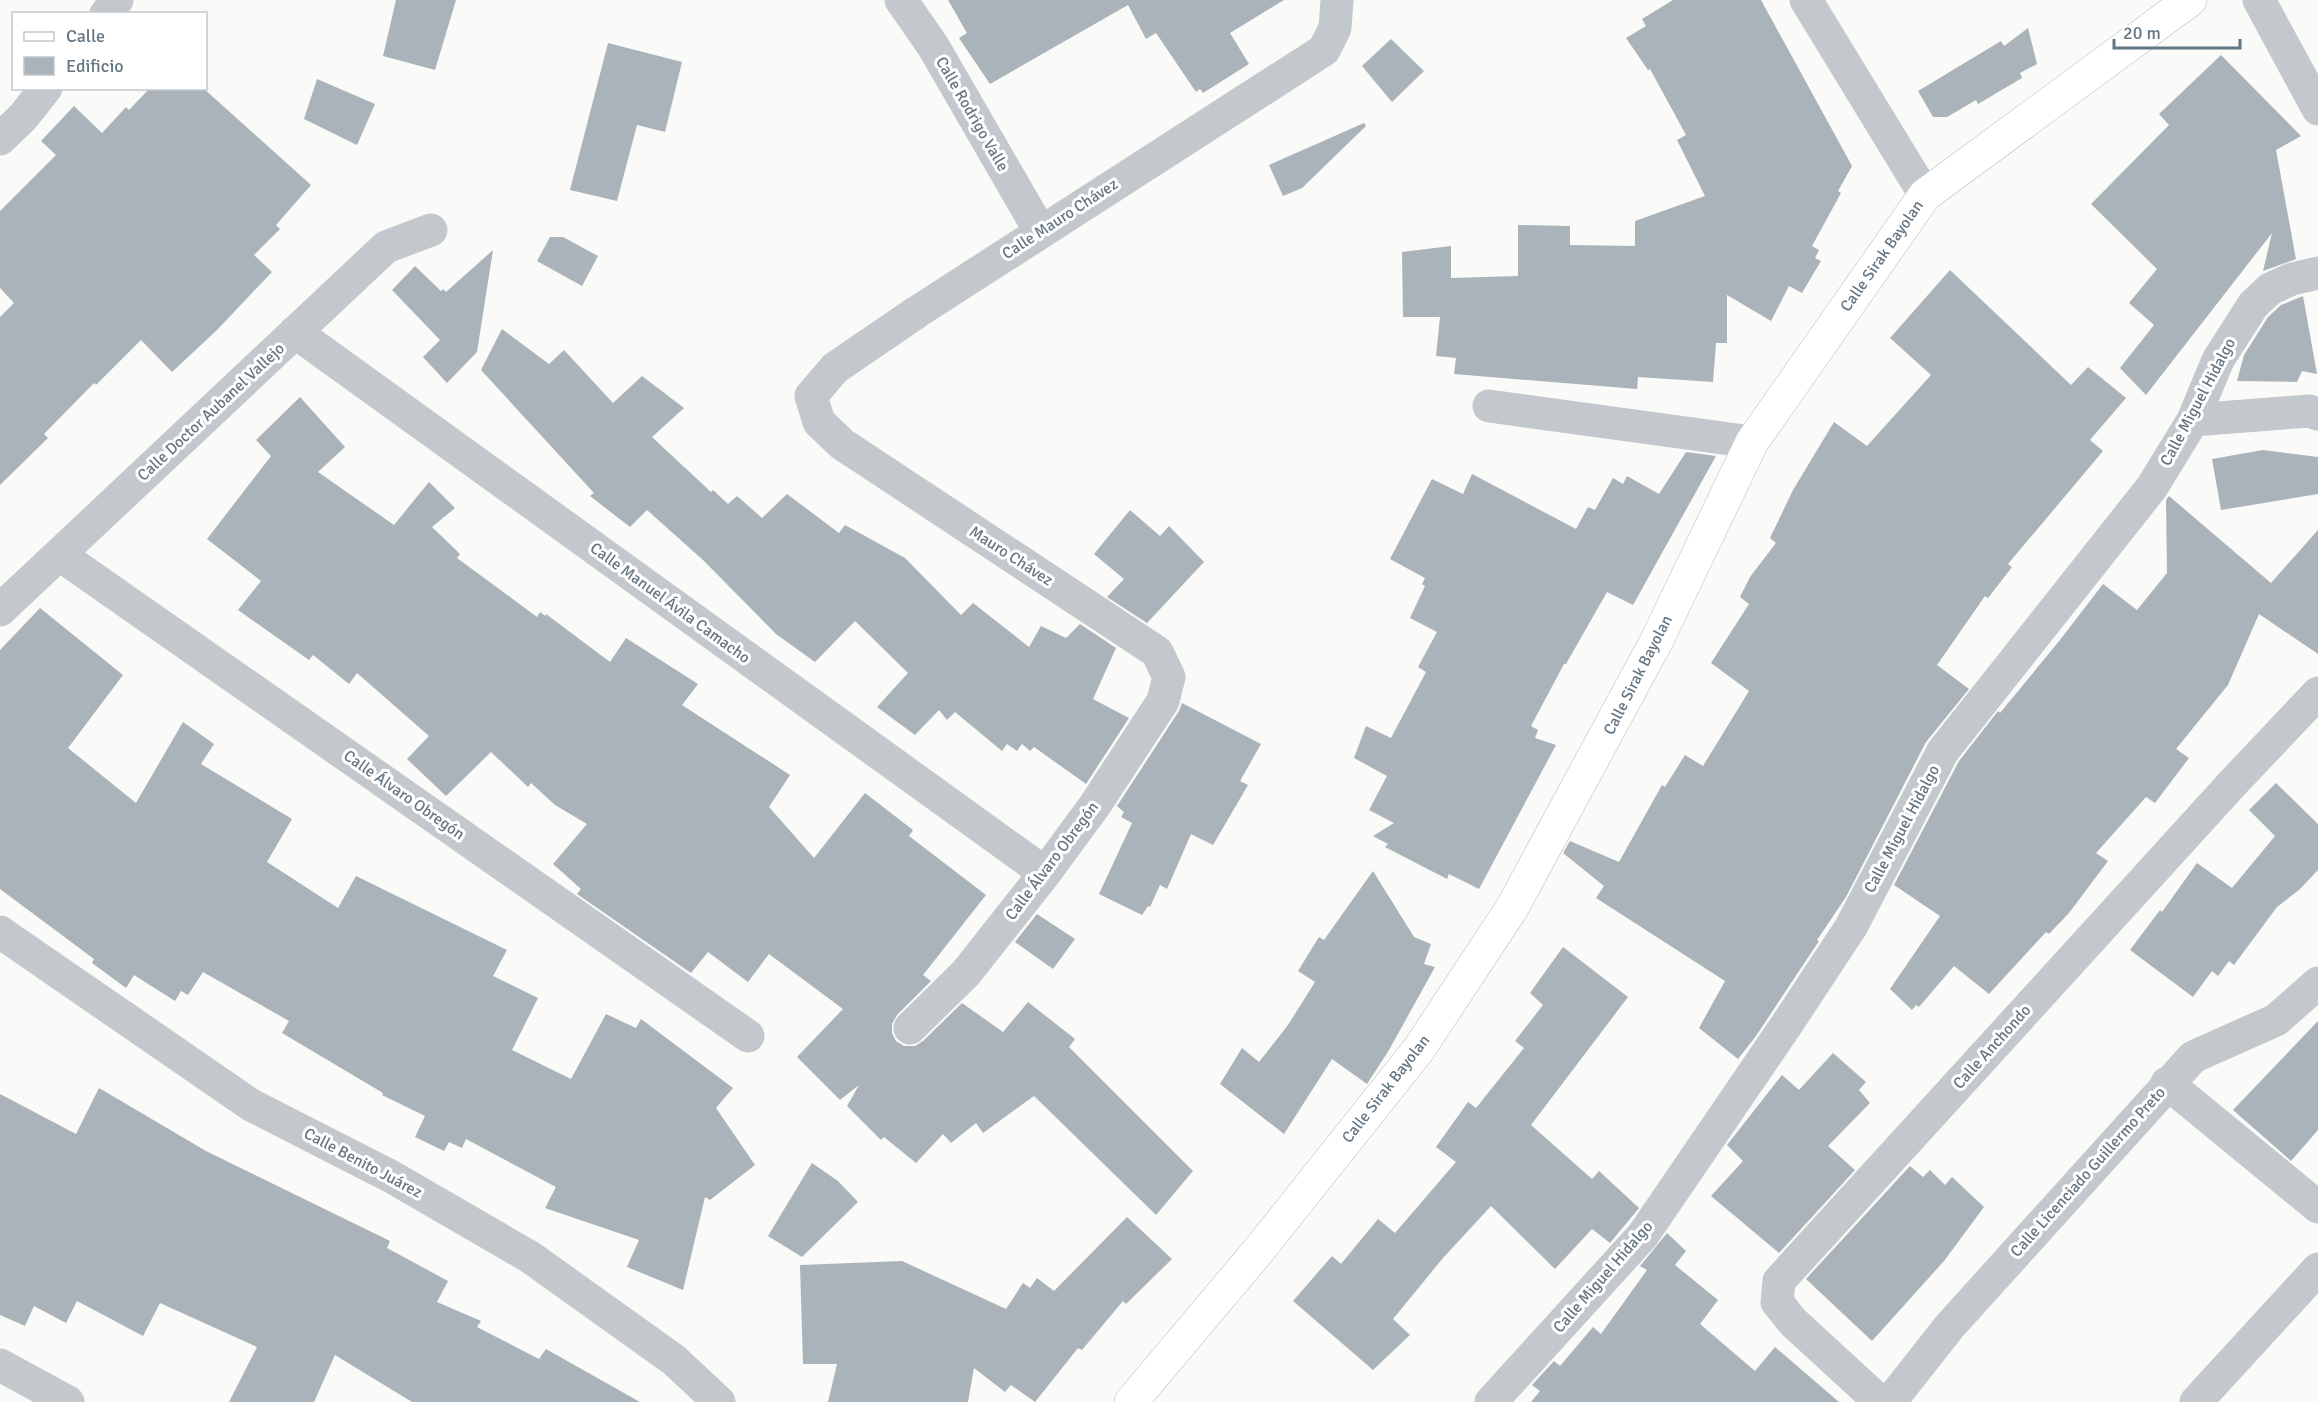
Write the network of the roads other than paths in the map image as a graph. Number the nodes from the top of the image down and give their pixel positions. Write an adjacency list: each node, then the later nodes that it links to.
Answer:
1 (117, 0): 7 (street)
2 (900, 0): 13 (street, Calle Rodrigo Valle)
3 (1337, 0): 13 (street, Calle Mauro Chávez)
4 (1806, 0): 11 (street)
5 (2190, 0): 11 (main road, Calle Sirak Bayolan)
6 (2259, 0): 9 (street)
7 (108, 12)
8 (44, 90): 10 (street)
9 (2318, 109)
10 (0, 139)
11 (1924, 195): 19 (main road, Calle Sirak Bayolan)
12 (431, 230): 15 (street, Calle Doctor Aubanel Vallejo)
13 (1041, 231): 20 (street, Calle Mauro Chávez)
14 (2318, 273): 18 (street, Calle Miguel Hidalgo)
15 (295, 333): 21 (street, Calle Doctor Aubanel Vallejo); 25 (street, Calle Manuel Ávila Camacho)
16 (1489, 406): 19 (street)
17 (2318, 414): 18 (street)
18 (2193, 420): 37 (street, Calle Miguel Hidalgo)
19 (1752, 442): 36 (main road, Calle Sirak Bayolan)
20 (842, 444): 23 (street, Mauro Chávez)
21 (60, 555): 22 (street, Calle Doctor Aubanel Vallejo); 29 (street, Calle Álvaro Obregón)
22 (0, 610)
23 (1169, 677): 25 (street, Calle Álvaro Obregón)
24 (2318, 693): 38 (street, Calle Anchondo)
25 (1045, 873): 28 (street, Calle Álvaro Obregón)
26 (0, 932): 35 (street, Calle Benito Juárez)
27 (2318, 983): 30 (street, Calle Licenciado Guillermo Preto)
28 (910, 1028)
29 (748, 1036)
30 (2167, 1083): 31 (street); 39 (street, Calle Licenciado Guillermo Preto)
31 (2318, 1208)
32 (2318, 1269): 40 (street)
33 (0, 1365): 34 (street)
34 (68, 1402)
35 (719, 1402)
36 (1131, 1402)
37 (1491, 1402)
38 (1880, 1402)
39 (1890, 1402)
40 (2196, 1402)

